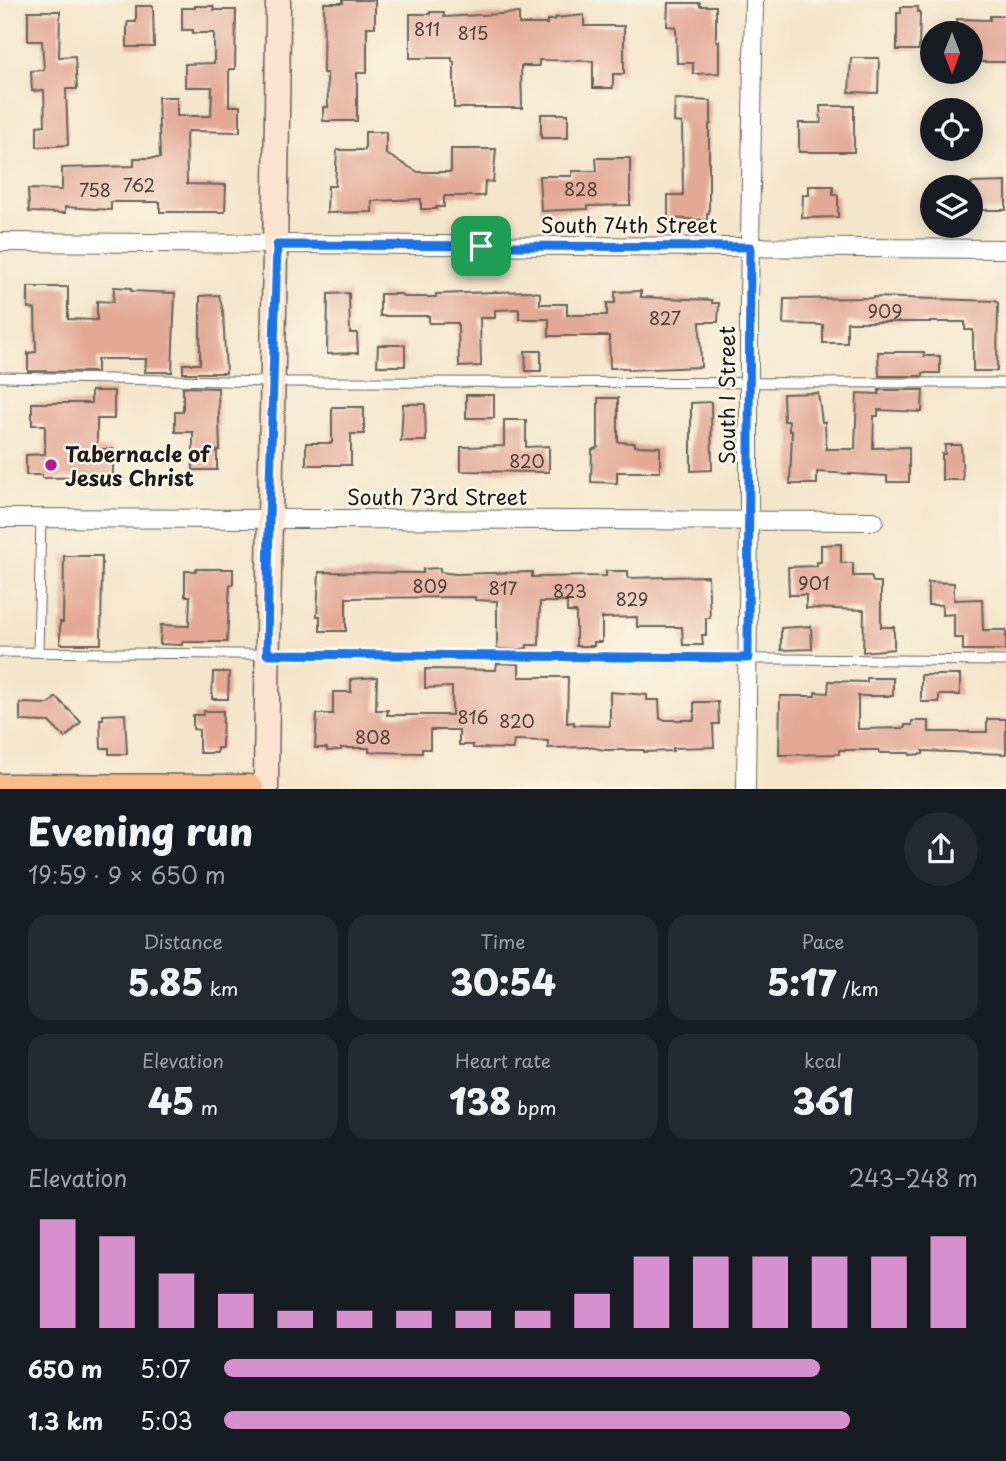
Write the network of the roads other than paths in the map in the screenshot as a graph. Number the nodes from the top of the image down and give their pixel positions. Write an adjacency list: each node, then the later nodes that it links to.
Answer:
1 (278, 0): 4 (main road)
2 (754, 0): 5 (street, South I Street)
3 (0, 242): 4 (street, South 74th Street)
4 (277, 245): 5 (street, South 74th Street); 8 (main road)
5 (750, 247): 6 (street, South 74th Street); 9 (street, South I Street)
6 (1006, 249)
7 (0, 377): 8 (lane)
8 (273, 382): 9 (lane); 13 (main road)
9 (748, 382): 10 (lane); 14 (street, South I Street)
10 (1006, 383)
11 (0, 518): 12 (street, South 73rd Street)
12 (41, 518): 13 (street, South 73rd Street); 17 (lane)
13 (269, 519): 14 (street, South 73rd Street); 18 (main road)
14 (750, 520): 15 (street, South 73rd Street); 19 (street, South I Street)
15 (874, 520)
16 (0, 652): 17 (lane)
17 (38, 652): 18 (lane)
18 (267, 654): 19 (lane); 23 (main road)
19 (748, 658): 20 (lane); 24 (street, South I Street)
20 (1006, 661)
21 (0, 788): 22 (main road)
22 (249, 789)
23 (266, 789)
24 (746, 789)

